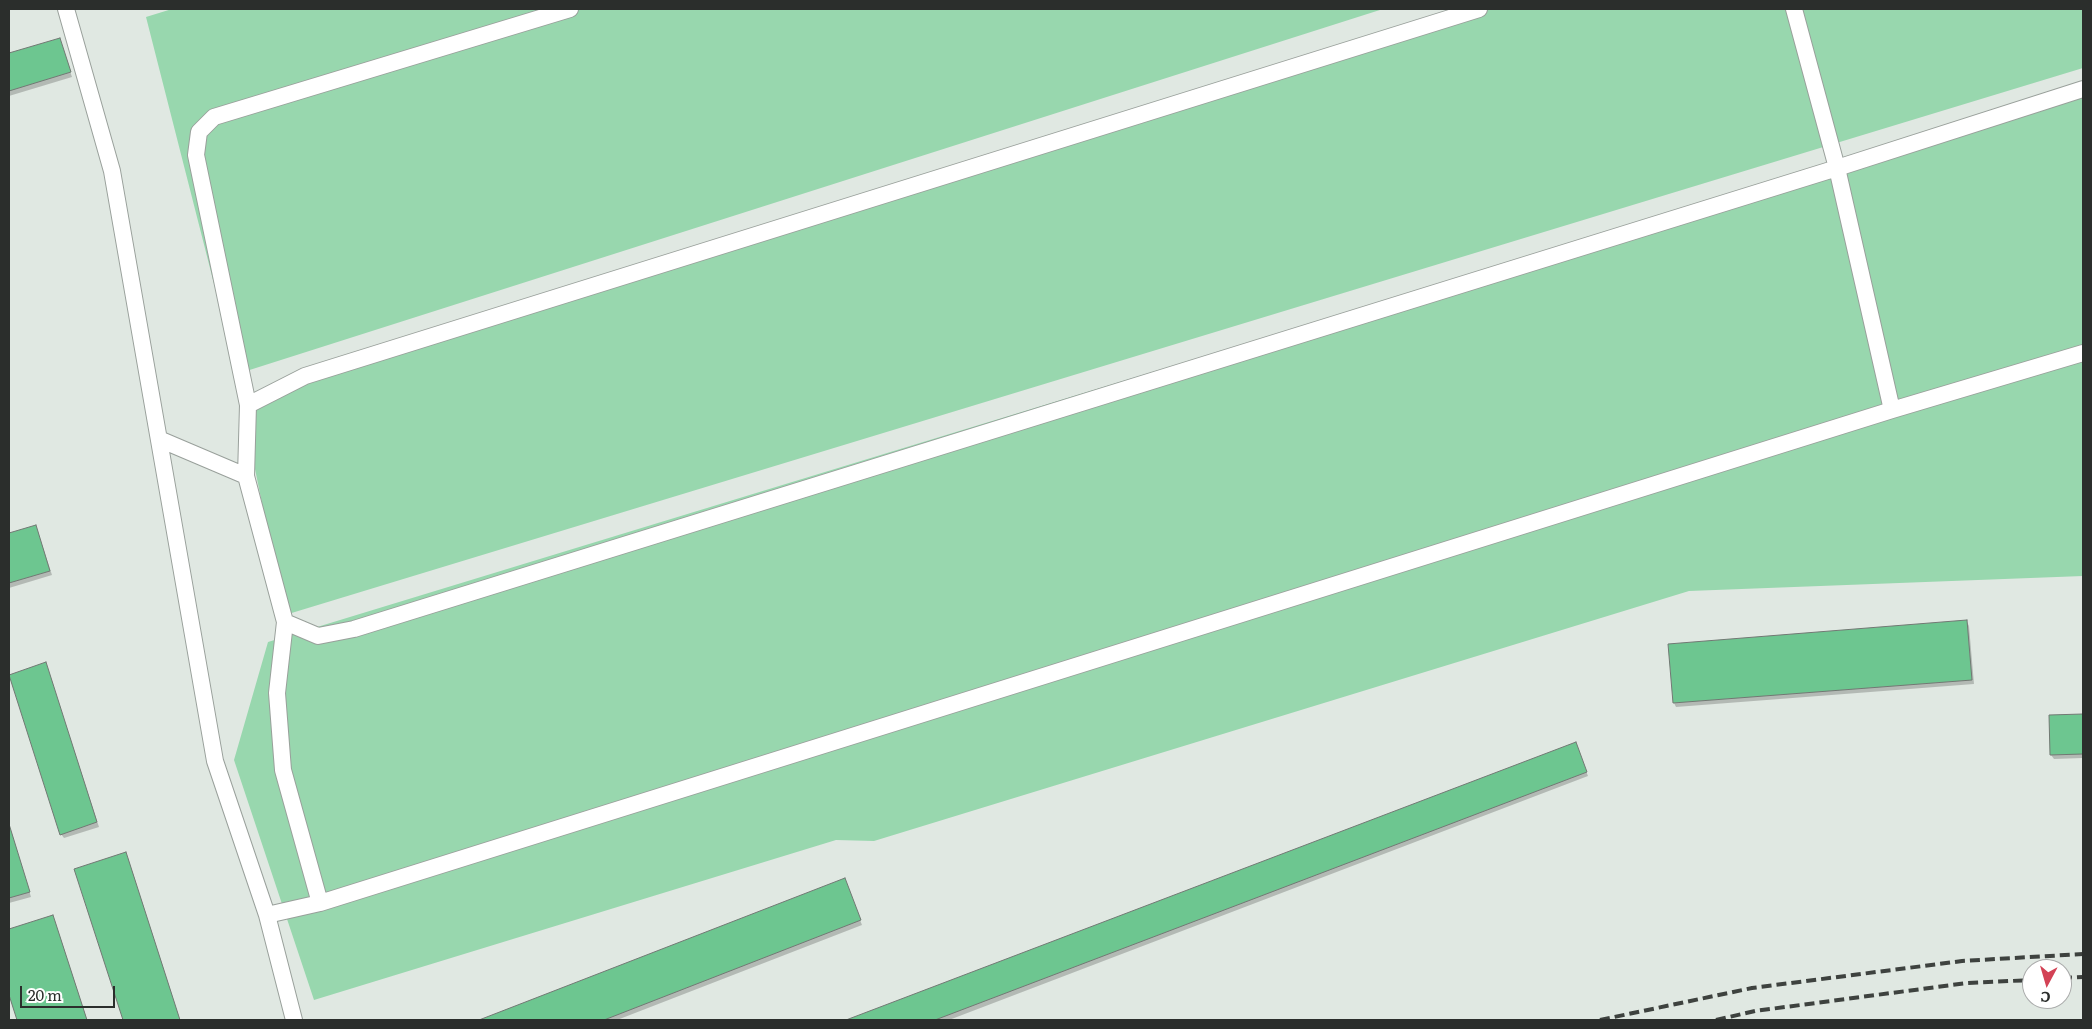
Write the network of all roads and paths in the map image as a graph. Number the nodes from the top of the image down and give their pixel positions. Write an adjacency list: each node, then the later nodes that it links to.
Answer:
1 (66, 9): 10 (lane)
2 (570, 9): 8 (lane)
3 (1479, 9): 8 (lane)
4 (1794, 9): 6 (lane)
5 (2083, 89): 6 (lane)
6 (1837, 168): 9 (lane); 12 (lane)
7 (2083, 353): 9 (lane)
8 (248, 405): 11 (lane)
9 (1892, 410): 13 (lane)
10 (159, 439): 11 (lane); 14 (lane)
11 (246, 476): 12 (lane)
12 (285, 622): 13 (lane)
13 (320, 904): 14 (lane)
14 (266, 915): 15 (lane)
15 (294, 1020)

